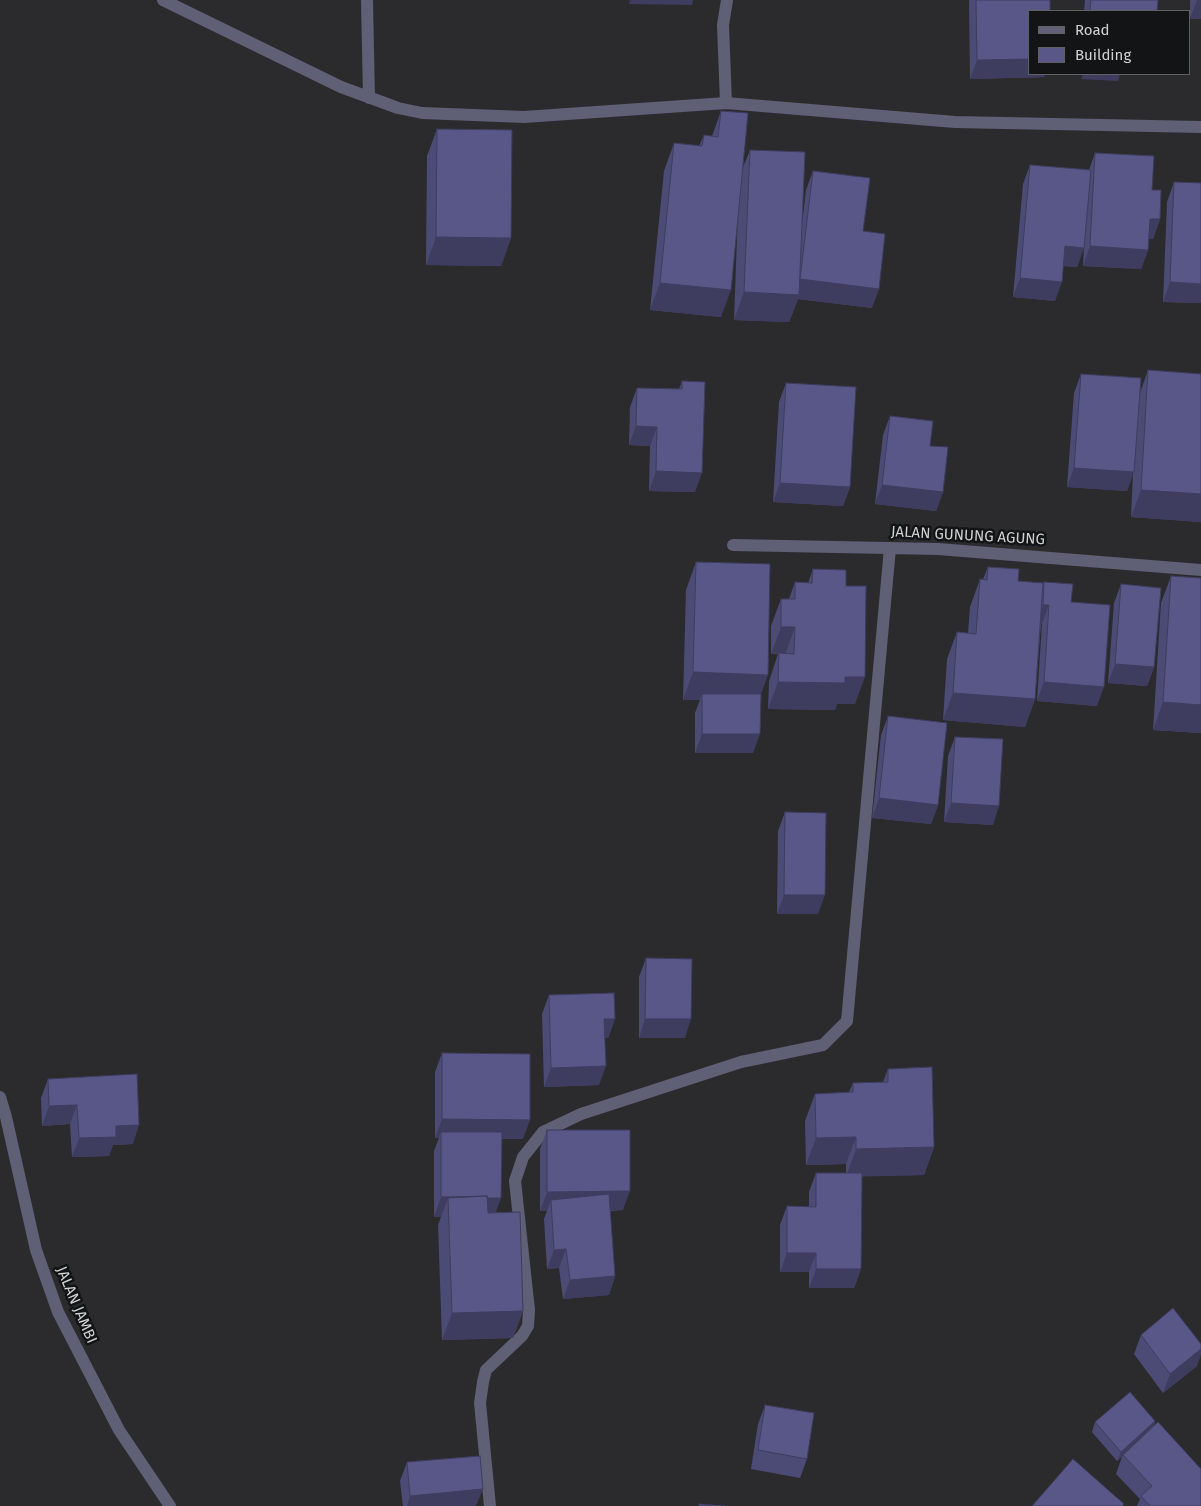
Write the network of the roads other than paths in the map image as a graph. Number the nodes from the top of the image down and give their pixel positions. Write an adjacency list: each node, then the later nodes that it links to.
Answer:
1 (163, 0): 4 (street)
2 (367, 0): 4 (street)
3 (727, 0): 5 (street)
4 (368, 98): 5 (street)
5 (726, 103): 6 (street)
6 (1201, 127)
7 (733, 545): 8 (street, JALAN GUNUNG AGUNG)
8 (890, 548): 9 (street, JALAN GUNUNG AGUNG); 12 (street)
9 (1201, 570)
10 (0, 1097): 11 (street, JALAN JAMBI)
11 (170, 1506)
12 (490, 1506)

